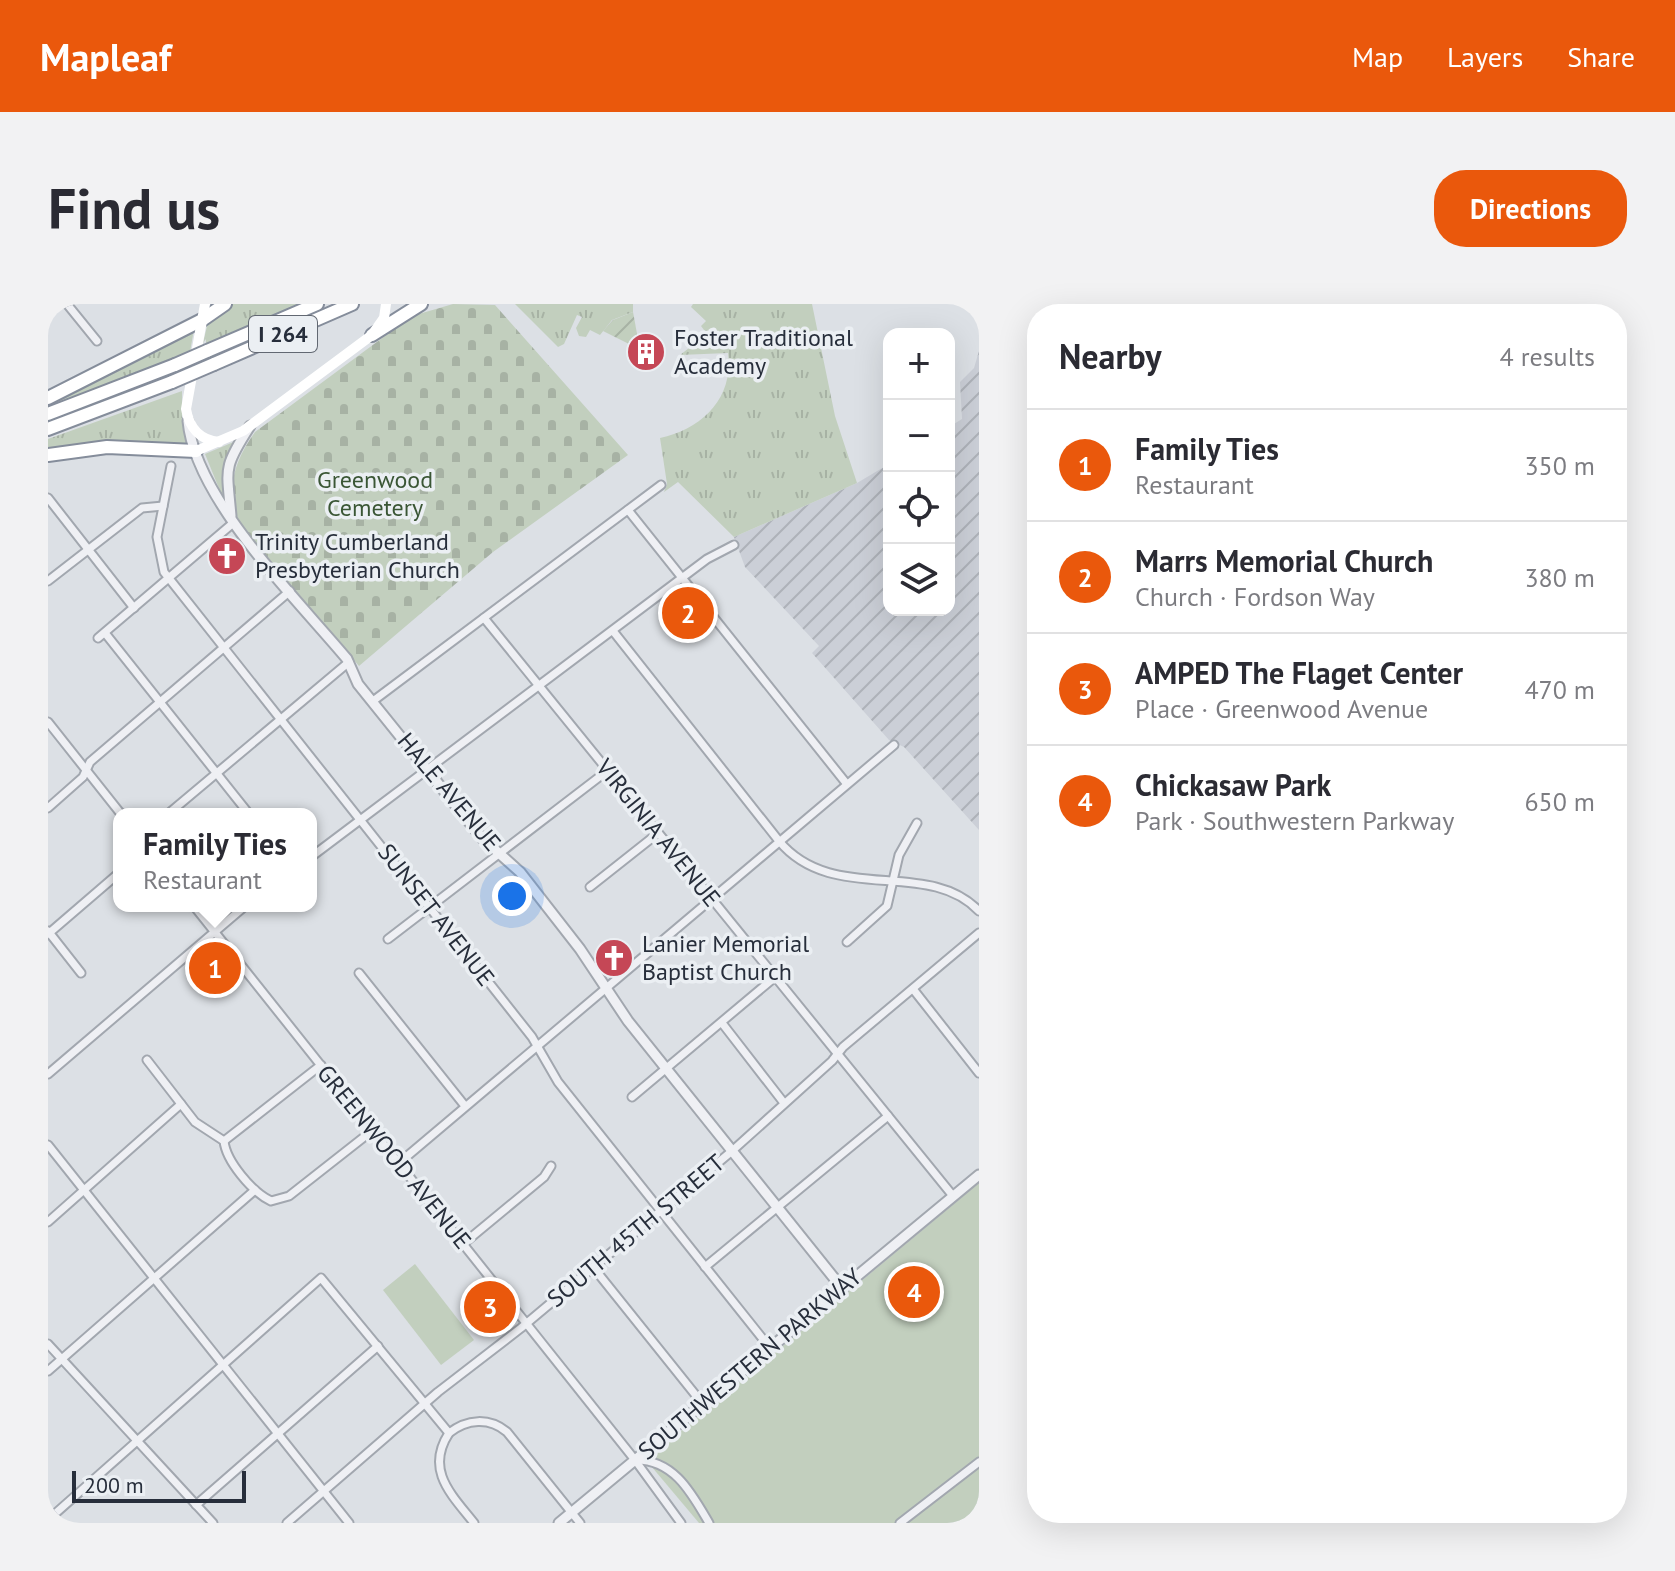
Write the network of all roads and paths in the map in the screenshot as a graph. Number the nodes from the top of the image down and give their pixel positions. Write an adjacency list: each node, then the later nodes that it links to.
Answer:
1 (67, 304): 10 (street)
2 (205, 304): 8 (main road)
3 (225, 304): 8 (highway)
4 (317, 304): 12 (highway, I 264, bridge)
5 (352, 304): 15 (highway, I 264, bridge)
6 (386, 304): 9 (main road)
7 (421, 304): 9 (highway)
8 (202, 320): 11 (highway); 13 (main road)
9 (372, 335): 14 (main road)
10 (97, 341)
11 (48, 398)
12 (48, 414)
13 (188, 419): 16 (main road); 17 (street)
14 (250, 426): 16 (main road); 24 (street)
15 (48, 429)
16 (224, 441): 17 (main road)
17 (196, 451): 18 (highway); 24 (street)
18 (48, 455)
19 (171, 466): 22 (street, SUNSET AVENUE)
20 (661, 485): 23 (street)
21 (48, 498): 26 (street)
22 (163, 506): 26 (street); 27 (street, SUNSET AVENUE)
23 (628, 510): 28 (street); 32 (street)
24 (232, 524): 27 (street); 30 (street, HALE AVENUE)
25 (734, 545): 28 (street)
26 (88, 550): 29 (street); 31 (street)
27 (168, 577): 31 (street); 34 (street, SUNSET AVENUE)
28 (683, 578): 33 (street); 46 (street)
29 (48, 581)
30 (290, 591): 34 (street); 35 (street, HALE AVENUE)
31 (134, 608): 38 (street)
32 (484, 618): 36 (street, VIRGINIA AVENUE); 37 (street)
33 (613, 631): 36 (street); 54 (street)
34 (224, 648): 38 (street); 39 (street, SUNSET AVENUE)
35 (349, 662): 37 (street, HALE AVENUE); 39 (street)
36 (539, 686): 43 (street); 44 (street, VIRGINIA AVENUE)
37 (373, 701): 43 (street, HALE AVENUE)
38 (160, 702): 42 (street); 45 (street)
39 (280, 719): 45 (street); 51 (street, SUNSET AVENUE)
40 (48, 722): 42 (street)
41 (894, 745): 46 (street)
42 (86, 770): 47 (street); 48 (street)
43 (428, 770): 51 (street); 56 (street, HALE AVENUE)
44 (607, 771): 53 (street, VIRGINIA AVENUE); 56 (street)
45 (216, 773): 49 (street); 50 (street)
46 (846, 783): 54 (street)
47 (48, 808)
48 (116, 808)
49 (175, 808)
50 (244, 808)
51 (360, 820): 55 (street); 61 (street, SUNSET AVENUE)
52 (917, 823): 58 (street)
53 (657, 834): 59 (street); 60 (street, VIRGINIA AVENUE)
54 (779, 841): 58 (street); 60 (street)
55 (317, 852)
56 (501, 855): 61 (street); 73 (street, HALE AVENUE)
57 (113, 878): 66 (street)
58 (892, 883): 62 (street); 69 (street)
59 (590, 887)
60 (710, 899): 72 (street, VIRGINIA AVENUE); 73 (street)
61 (430, 907): 68 (street); 76 (street, SUNSET AVENUE)
62 (979, 911)
63 (199, 912): 65 (street, GREENWOOD AVENUE)
64 (237, 912): 65 (street)
65 (214, 930): 79 (street, GREENWOOD AVENUE); 82 (street)
66 (48, 933): 70 (street)
67 (979, 933): 74 (street, SOUTH 45TH STREET)
68 (388, 939)
69 (847, 942)
70 (81, 973)
71 (359, 973): 86 (street)
72 (775, 977): 75 (street); 77 (street, VIRGINIA AVENUE)
73 (605, 987): 76 (street); 80 (street, HALE AVENUE)
74 (913, 989): 77 (street, SOUTH 45TH STREET); 81 (street)
75 (722, 1023): 80 (street); 84 (street)
76 (537, 1045): 86 (street); 99 (street, SUNSET AVENUE)
77 (838, 1053): 84 (street, SOUTH 45TH STREET); 87 (street, VIRGINIA AVENUE)
78 (147, 1060): 85 (street)
79 (321, 1065): 88 (street, GREENWOOD AVENUE); 89 (street)
80 (667, 1069): 83 (street); 91 (street, HALE AVENUE)
81 (979, 1073)
82 (48, 1074)
83 (632, 1097)
84 (784, 1103): 91 (street, SOUTH 45TH STREET)
85 (181, 1104): 89 (street); 95 (street)
86 (465, 1106): 92 (street)
87 (888, 1116): 97 (street, VIRGINIA AVENUE); 98 (street)
88 (373, 1130): 92 (street, GREENWOOD AVENUE); 96 (street)
89 (224, 1141): 96 (street)
90 (48, 1145): 95 (street)
91 (732, 1151): 98 (street, HALE AVENUE); 99 (street, SOUTH 45TH STREET)
92 (399, 1163): 101 (street, GREENWOOD AVENUE)
93 (551, 1166): 101 (street)
94 (979, 1175): 97 (street, SOUTHWESTERN PARKWAY)
95 (84, 1190): 100 (street); 104 (street)
96 (255, 1190): 104 (street)
97 (953, 1196): 105 (street, SOUTHWESTERN PARKWAY)
98 (777, 1207): 103 (street); 105 (street, HALE AVENUE)
99 (660, 1210): 102 (street, SOUTH 45TH STREET); 103 (street, SUNSET AVENUE)
100 (48, 1222)
101 (463, 1244): 106 (street, GREENWOOD AVENUE)
102 (593, 1267): 106 (street, SOUTH 45TH STREET); 114 (street)
103 (705, 1267): 109 (street, SUNSET AVENUE)
104 (154, 1278): 110 (street); 111 (street)
105 (842, 1288): 109 (street, SOUTHWESTERN PARKWAY)
106 (526, 1323): 113 (street, SOUTH 45TH STREET); 118 (street, GREENWOOD AVENUE)
107 (48, 1344): 110 (street)
108 (378, 1346): 111 (street); 113 (street); 115 (street)
109 (770, 1348): 114 (street, SOUTHWESTERN PARKWAY)
110 (61, 1359): 112 (street); 117 (street)
111 (224, 1365): 115 (street); 117 (street)
112 (48, 1371)
113 (425, 1403): 116 (street); 120 (street, SOUTH 45TH STREET)
114 (702, 1403): 118 (street, SOUTHWESTERN PARKWAY)
115 (277, 1432): 120 (street); 121 (street)
116 (449, 1433): 122 (street); 127 (street)
117 (137, 1441): 121 (street); 123 (street)
118 (635, 1460): 122 (street, SOUTHWESTERN PARKWAY); 130 (street, GREENWOOD AVENUE); 131 (street)
119 (979, 1462): 132 (street)
120 (324, 1492): 125 (street, SOUTH 45TH STREET); 126 (street)
121 (196, 1505): 124 (street)
122 (572, 1512): 128 (street, SOUTHWESTERN PARKWAY); 129 (street)
123 (48, 1520)
124 (213, 1523)
125 (287, 1523)
126 (349, 1523)
127 (474, 1523)
128 (559, 1523)
129 (580, 1523)
130 (681, 1523)
131 (709, 1523)
132 (900, 1523)

